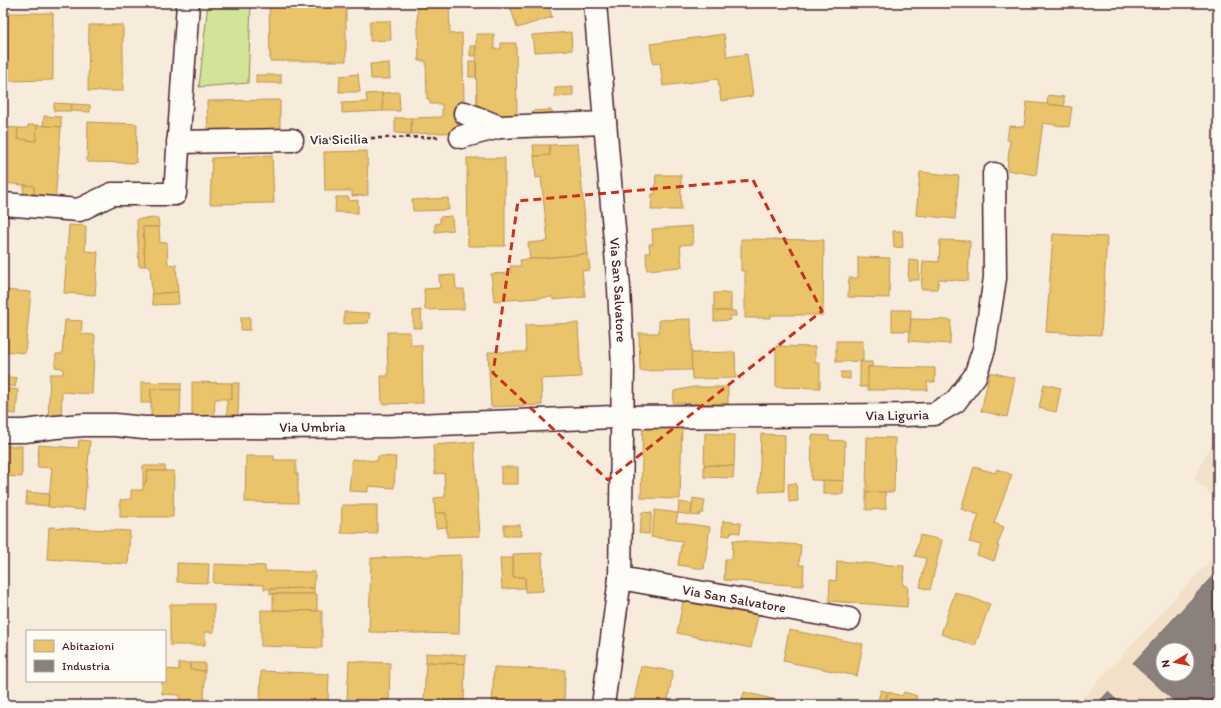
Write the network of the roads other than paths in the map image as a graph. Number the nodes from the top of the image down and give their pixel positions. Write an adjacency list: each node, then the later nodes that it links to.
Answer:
1 (188, 3): 8 (street)
2 (595, 3): 4 (street, Via San Salvatore)
3 (465, 113): 5 (street)
4 (605, 123): 5 (street); 11 (street, Via San Salvatore)
5 (499, 127): 6 (street)
6 (460, 137)
7 (292, 140): 8 (street, Via Sicilia)
8 (178, 142): 10 (street)
9 (994, 174): 11 (street, Via Liguria)
10 (3, 204)
11 (623, 416): 12 (street, Via Umbria); 13 (street, Via San Salvatore)
12 (3, 431)
13 (620, 578): 14 (street, Via San Salvatore); 15 (street, Via San Salvatore)
14 (849, 619)
15 (602, 705)

